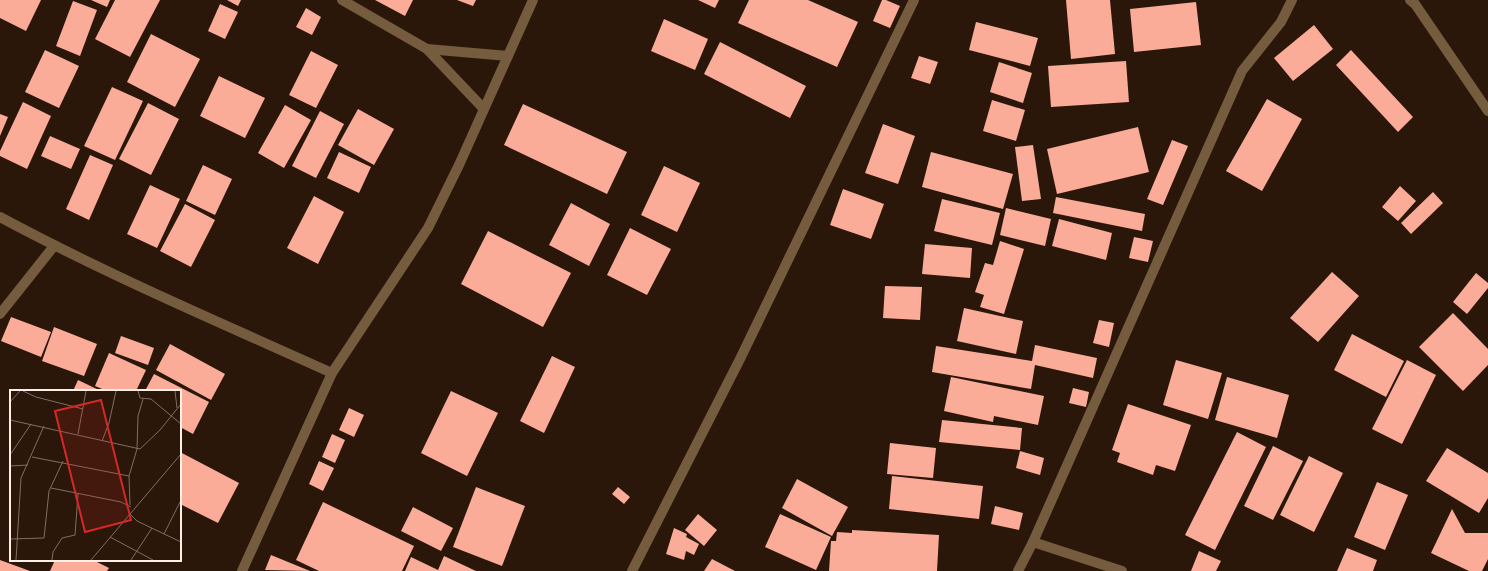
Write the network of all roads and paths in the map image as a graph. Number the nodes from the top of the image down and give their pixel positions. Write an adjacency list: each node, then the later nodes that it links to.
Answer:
1 (342, 0): 6 (street)
2 (533, 0): 7 (street)
3 (914, 0): 16 (street)
4 (1292, 0): 14 (street)
5 (1416, 2): 9 (street)
6 (427, 49): 7 (street); 8 (street)
7 (508, 56): 8 (street)
8 (483, 108): 13 (street)
9 (1488, 111)
10 (0, 217): 11 (street)
11 (54, 246): 12 (street); 13 (street)
12 (0, 314)
13 (332, 373): 15 (street)
14 (1033, 542): 17 (street); 18 (street)
15 (242, 571)
16 (632, 571)
17 (1018, 571)
18 (1122, 571)

